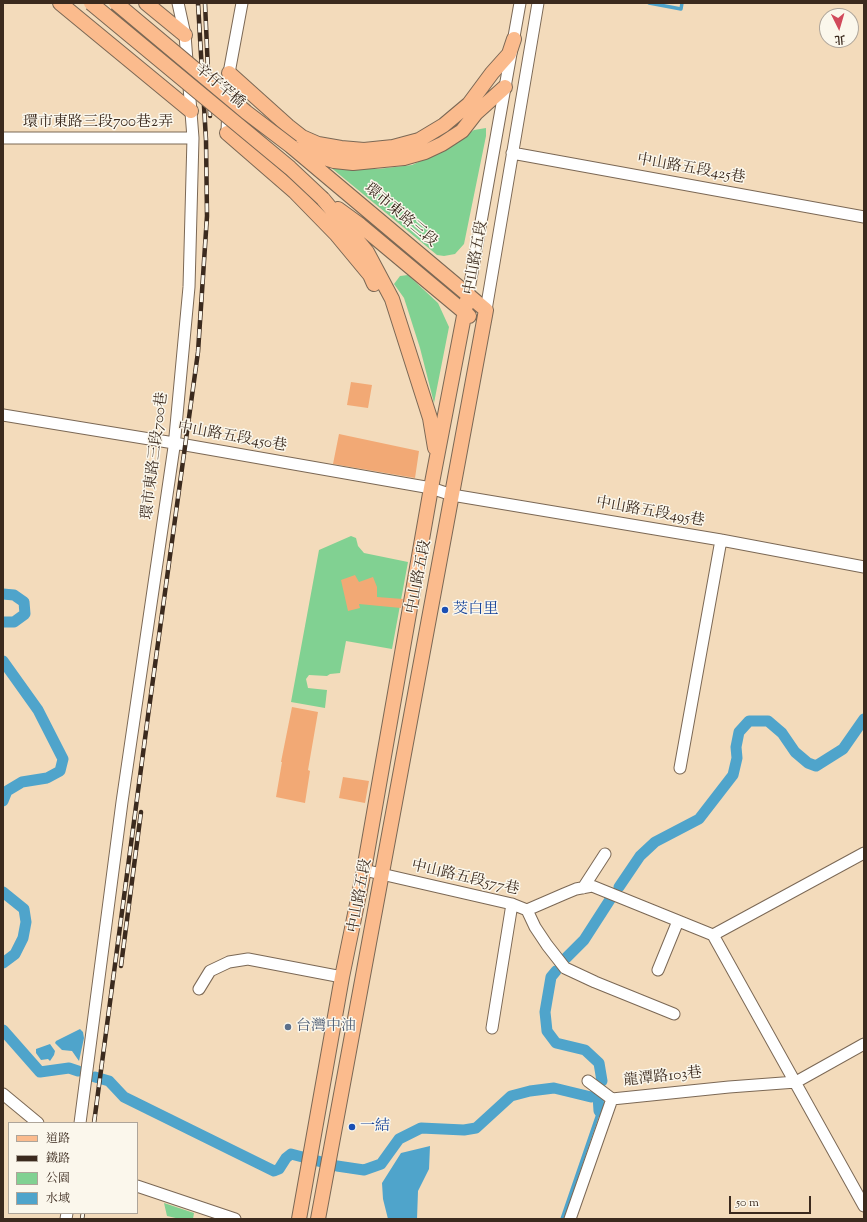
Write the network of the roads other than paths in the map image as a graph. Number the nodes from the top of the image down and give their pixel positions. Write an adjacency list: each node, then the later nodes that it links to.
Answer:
1 (60, 3): 13 (main road)
2 (91, 3): 19 (main road, 辛仔罕橋, bridge)
3 (116, 3): 17 (main road, 辛仔罕橋, bridge)
4 (146, 3): 9 (main road)
5 (178, 3): 9 (street, 環市東路三段700巷)
6 (242, 3): 11 (street)
7 (520, 3): 10 (street, 中山路五段)
8 (538, 3): 18 (street, 中山路五段)
9 (185, 35): 13 (street, 環市東路三段700巷)
10 (514, 39): 11 (main road); 12 (street, 中山路五段)
11 (229, 73): 14 (street)
12 (505, 86): 17 (main road); 21 (street, 中山路五段)
13 (191, 111): 16 (street, 環市東路三段700巷)
14 (227, 133): 25 (main road)
15 (3, 138): 16 (street, 環市東路三段700巷2弄)
16 (193, 138): 27 (street, 環市東路三段700巷)
17 (292, 147): 21 (main road, 環市東路三段)
18 (512, 153): 20 (street, 中山路五段425巷); 22 (street, 中山路五段)
19 (323, 199): 23 (main road); 25 (main road)
20 (864, 217)
21 (468, 295): 22 (main road, 環市東路三段); 23 (main road, 中山路五段)
22 (486, 310): 24 (main road, 中山路五段)
23 (464, 312): 24 (main road); 28 (main road, 中山路五段)
24 (482, 328): 30 (main road, 中山路五段)
25 (404, 336): 28 (main road)
26 (3, 415): 27 (street, 中山路五段450巷)
27 (174, 443): 29 (street, 中山路五段450巷); 54 (street, 環市東路三段700巷)
28 (437, 458): 29 (main road, 中山路五段)
29 (431, 488): 30 (street, 中山路五段495巷); 36 (main road, 中山路五段)
30 (452, 495): 31 (street, 中山路五段495巷); 37 (main road, 中山路五段)
31 (721, 540): 32 (street, 中山路五段495巷); 33 (street)
32 (864, 567)
33 (680, 768)
34 (864, 853): 42 (street)
35 (605, 854): 38 (street)
36 (364, 870): 37 (street, 中山路五段577巷); 44 (main road, 中山路五段)
37 (382, 875): 39 (street, 中山路五段577巷); 59 (main road, 中山路五段)
38 (583, 888): 40 (street, 中山路五段577巷); 41 (street, 中山路五段577巷)
39 (512, 904): 40 (street, 中山路五段577巷); 47 (street)
40 (527, 910): 46 (street)
41 (678, 921): 42 (street, 中山路五段577巷); 43 (street)
42 (713, 936): 50 (street)
43 (658, 970)
44 (342, 977): 45 (street); 58 (main road, 中山路五段)
45 (200, 990)
46 (674, 1014)
47 (492, 1028)
48 (864, 1044): 50 (street, 龍潭路103巷)
49 (588, 1081): 52 (street)
50 (796, 1082): 52 (street, 龍潭路103巷); 56 (street)
51 (3, 1095): 53 (street)
52 (612, 1099): 60 (street, 龍潭路103巷)
53 (37, 1122)
54 (80, 1122)
55 (138, 1186): 57 (street)
56 (864, 1206)
57 (235, 1219)
58 (298, 1219)
59 (318, 1219)
60 (570, 1219)

